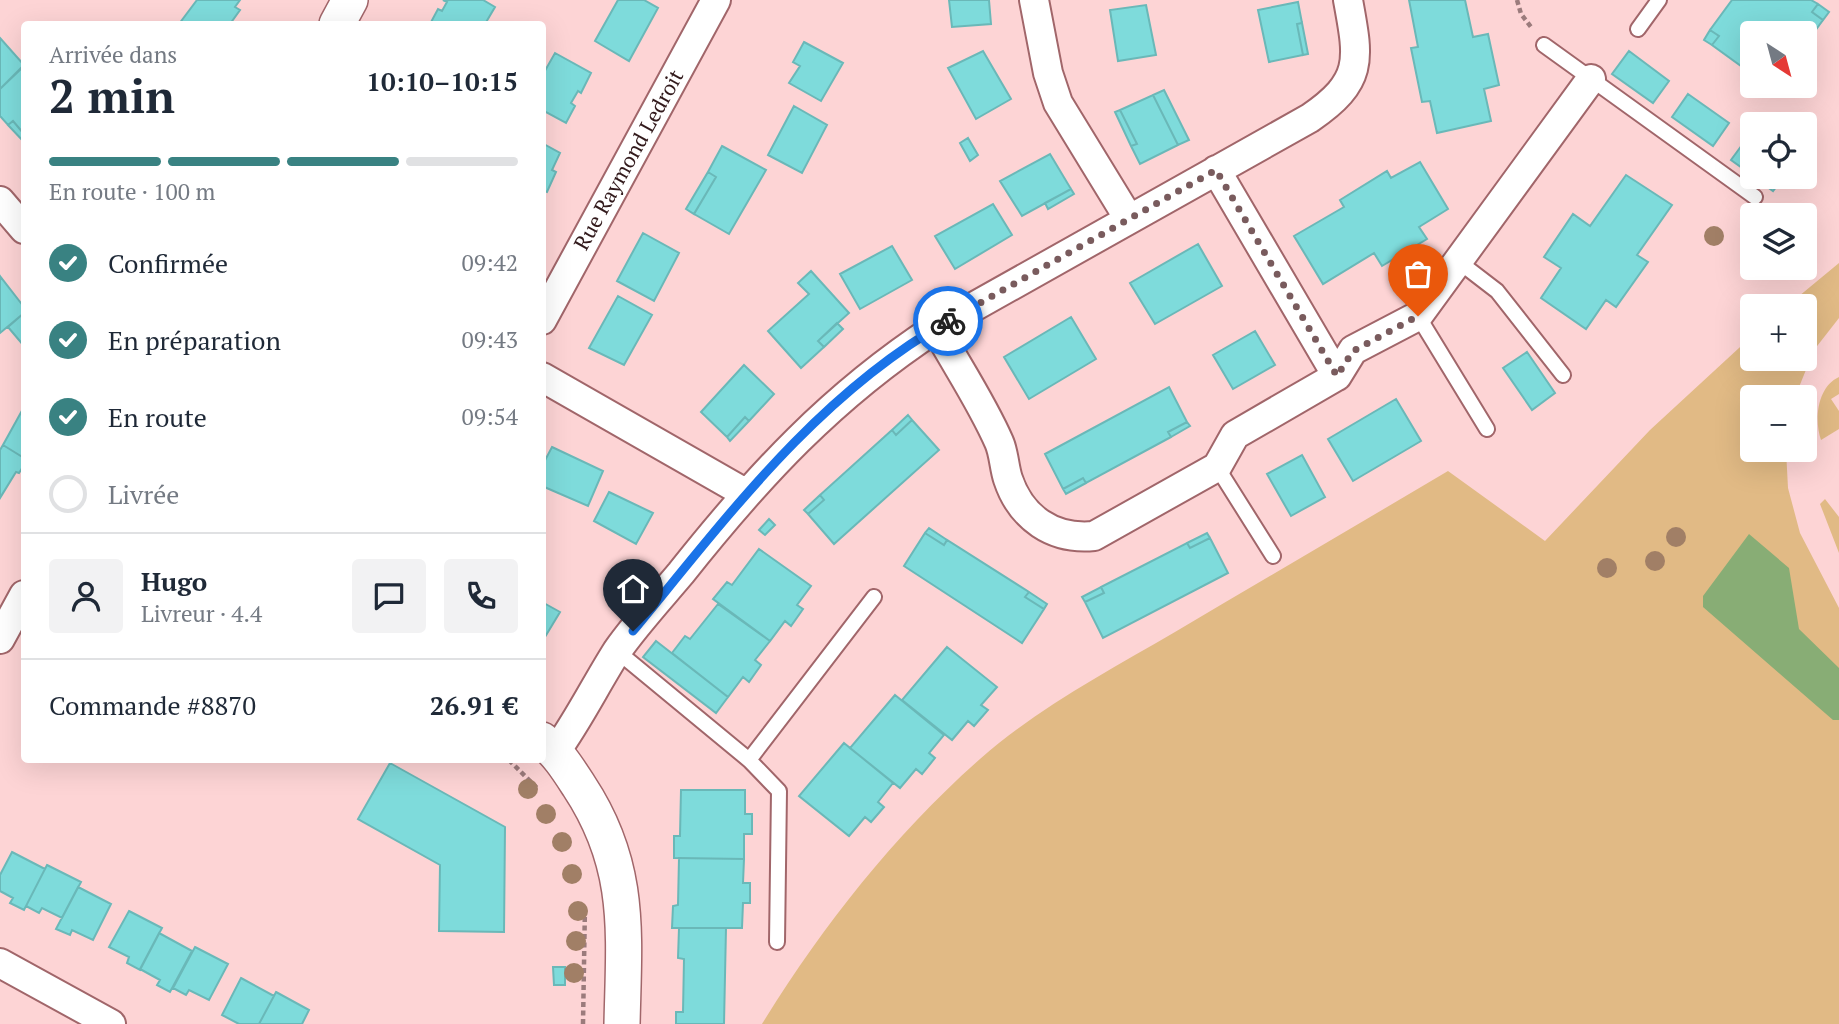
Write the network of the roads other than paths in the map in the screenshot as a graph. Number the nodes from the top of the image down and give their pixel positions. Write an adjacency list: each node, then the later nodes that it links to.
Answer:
1 (350, 0): 6 (street)
2 (716, 0): 16 (street, Rue Raymond Ledroit)
3 (1034, 0): 13 (street)
4 (1348, 0): 10 (street)
5 (1659, 0): 7 (lane)
6 (339, 21)
7 (1638, 29)
8 (1544, 45): 9 (lane)
9 (1591, 79): 11 (lane); 15 (street)
10 (1216, 170): 13 (street); 20 (street)
11 (1755, 197)
12 (0, 201): 14 (street)
13 (1129, 219): 18 (street)
14 (21, 226)
15 (1458, 261): 17 (street); 19 (lane)
16 (546, 313)
17 (1418, 316): 20 (street); 22 (lane)
18 (936, 328): 23 (street); 24 (street)
19 (1563, 375)
20 (1337, 376): 23 (street)
21 (546, 379): 24 (street)
22 (1487, 429)
23 (1217, 467): 25 (lane)
24 (745, 493): 29 (street)
25 (1273, 556)
26 (874, 597): 31 (lane)
27 (21, 600): 28 (street)
28 (0, 639)
29 (617, 651): 30 (street); 31 (lane)
30 (549, 745): 35 (street)
31 (749, 760): 32 (lane)
32 (777, 942)
33 (0, 962): 34 (street)
34 (111, 1024)
35 (622, 1024)

